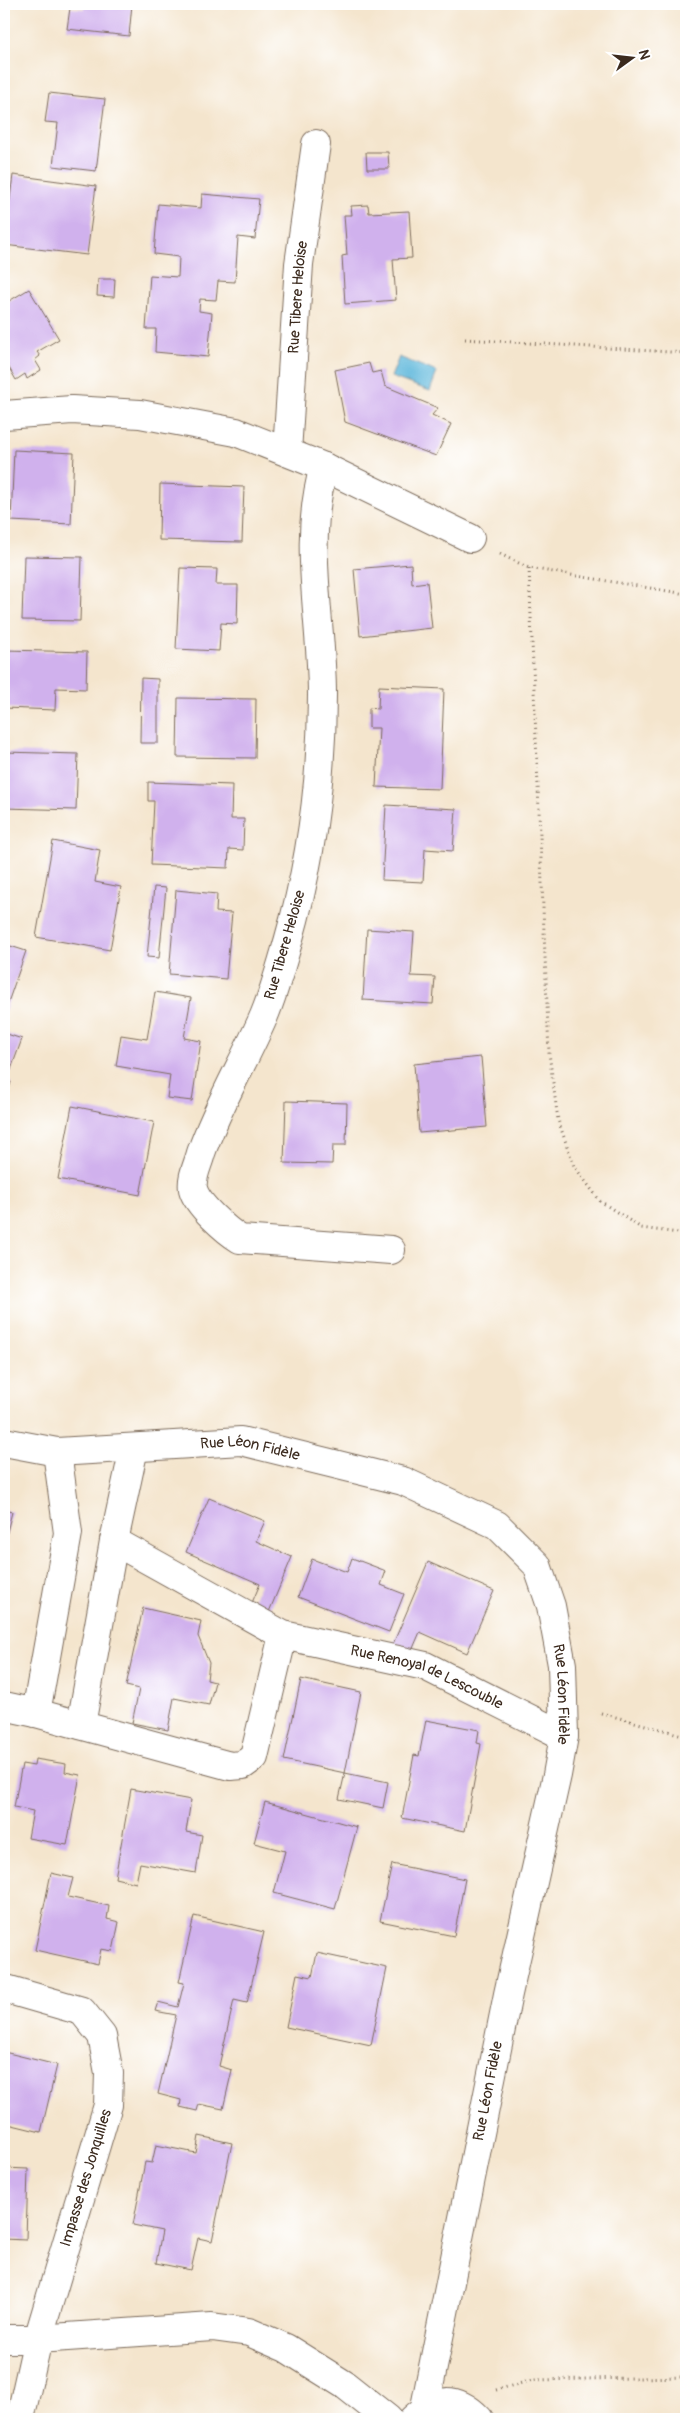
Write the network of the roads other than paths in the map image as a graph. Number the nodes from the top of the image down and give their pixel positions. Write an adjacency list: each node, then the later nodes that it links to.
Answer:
1 (316, 144): 3 (street, Rue Tibere Heloise)
2 (4, 415): 3 (street)
3 (288, 452): 4 (street)
4 (324, 467): 5 (street); 6 (street, Rue Tibere Heloise)
5 (470, 538)
6 (391, 1250)
7 (4, 1442): 9 (street, Rue Léon Fidèle)
8 (134, 1448): 9 (street, Rue Léon Fidèle); 10 (street); 15 (street, Rue Léon Fidèle)
9 (56, 1452): 13 (street)
10 (114, 1541): 11 (street, Rue Renoyal de Lescouble); 14 (street)
11 (283, 1635): 14 (street); 15 (street, Rue Renoyal de Lescouble)
12 (4, 1706): 13 (street)
13 (36, 1713): 14 (street)
14 (82, 1726)
15 (564, 1736): 19 (street, Rue Léon Fidèle)
16 (6, 1989): 17 (street, Impasse des Jonquilles)
17 (38, 2338): 18 (street); 21 (street, Impasse des Jonquilles); 22 (street)
18 (4, 2339)
19 (419, 2413): 20 (street)
20 (474, 2414)
21 (20, 2419)
22 (388, 2419)

